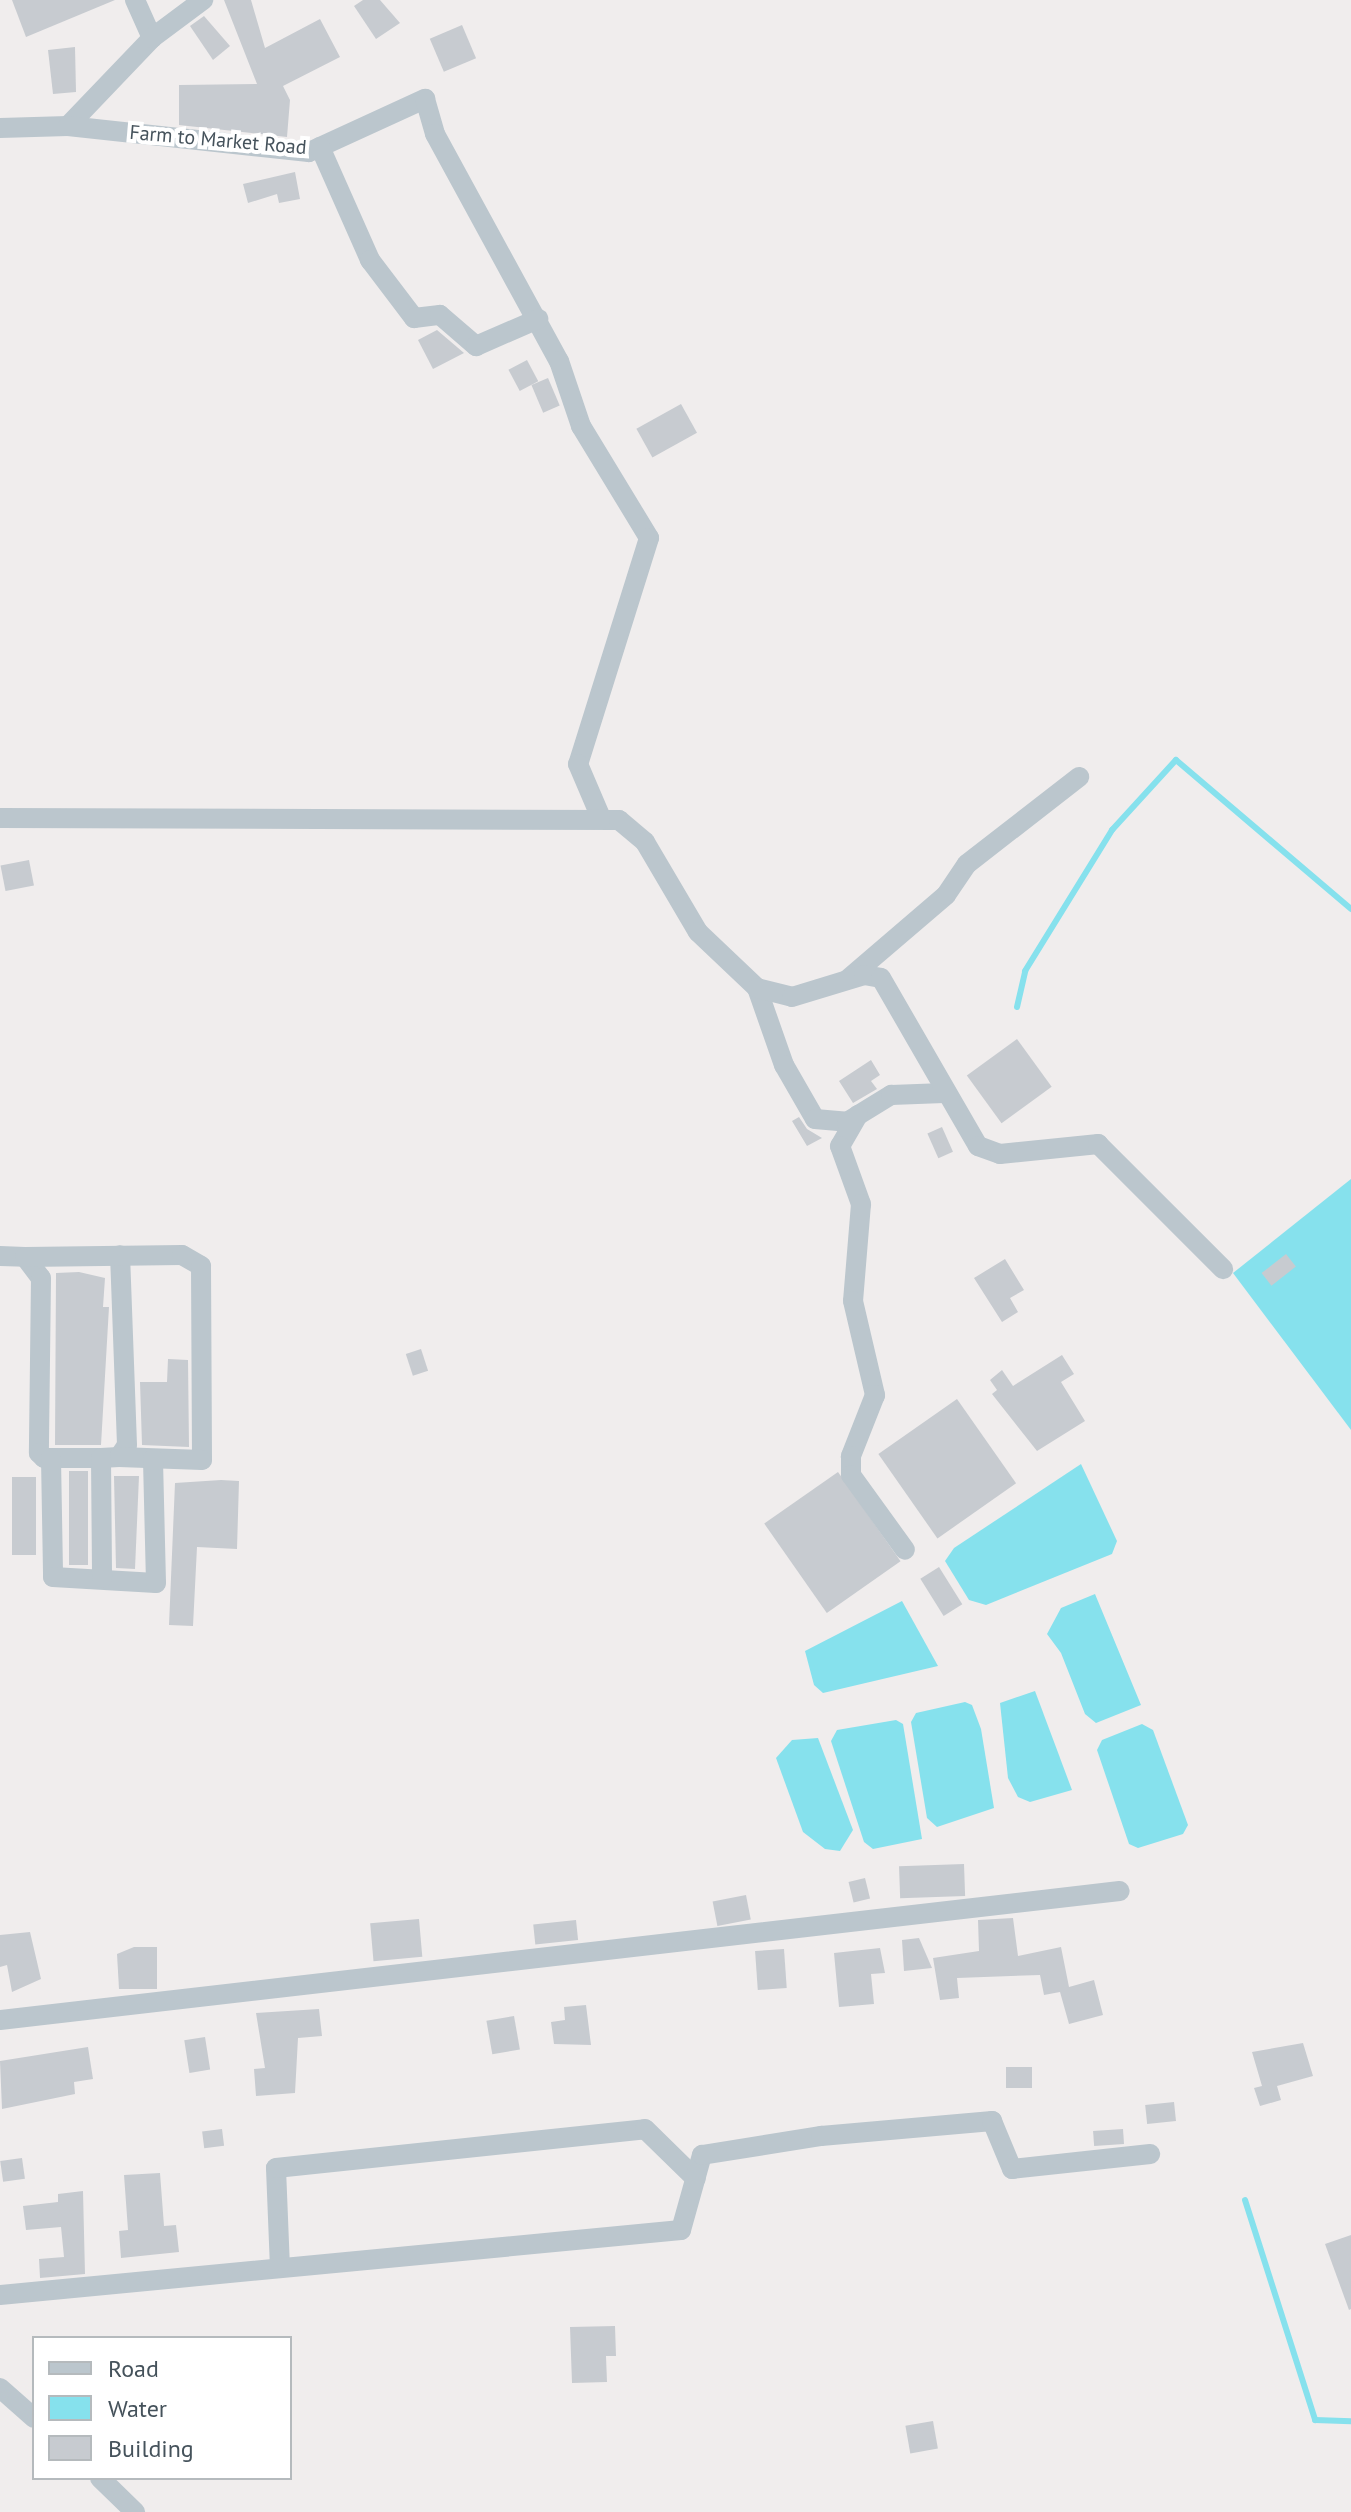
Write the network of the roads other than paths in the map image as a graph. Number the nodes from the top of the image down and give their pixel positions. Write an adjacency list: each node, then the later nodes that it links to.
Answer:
1 (135, 0): 3 (street)
2 (203, 0): 3 (street)
3 (152, 38): 4 (street)
4 (68, 126): 5 (street, Farm to Market Road); 6 (street, Farm to Market Road)
5 (0, 128)
6 (320, 147): 7 (street); 7 (street, Farm to Market Road)
7 (538, 319): 10 (street)
8 (1079, 777): 11 (street)
9 (0, 818): 10 (street)
10 (601, 818): 12 (street)
11 (845, 981): 12 (street); 13 (street)
12 (757, 988): 14 (street)
13 (944, 1093): 14 (street); 18 (street)
14 (858, 1115): 22 (street)
15 (120, 1255): 17 (street); 20 (street); 21 (street)
16 (0, 1256): 17 (street)
17 (25, 1257): 19 (street)
18 (1223, 1269)
19 (51, 1458): 20 (street); 23 (street)
20 (110, 1458): 21 (street); 23 (street)
21 (153, 1459): 23 (street)
22 (905, 1550)
23 (102, 1578)
24 (1120, 1891): 25 (street)
25 (0, 2020)
26 (1150, 2154): 27 (street)
27 (696, 2179): 28 (street); 28 (street)
28 (280, 2268): 29 (street)
29 (0, 2295)
30 (0, 2388): 31 (street)
31 (32, 2416)
32 (102, 2480): 33 (street)
33 (135, 2512)

